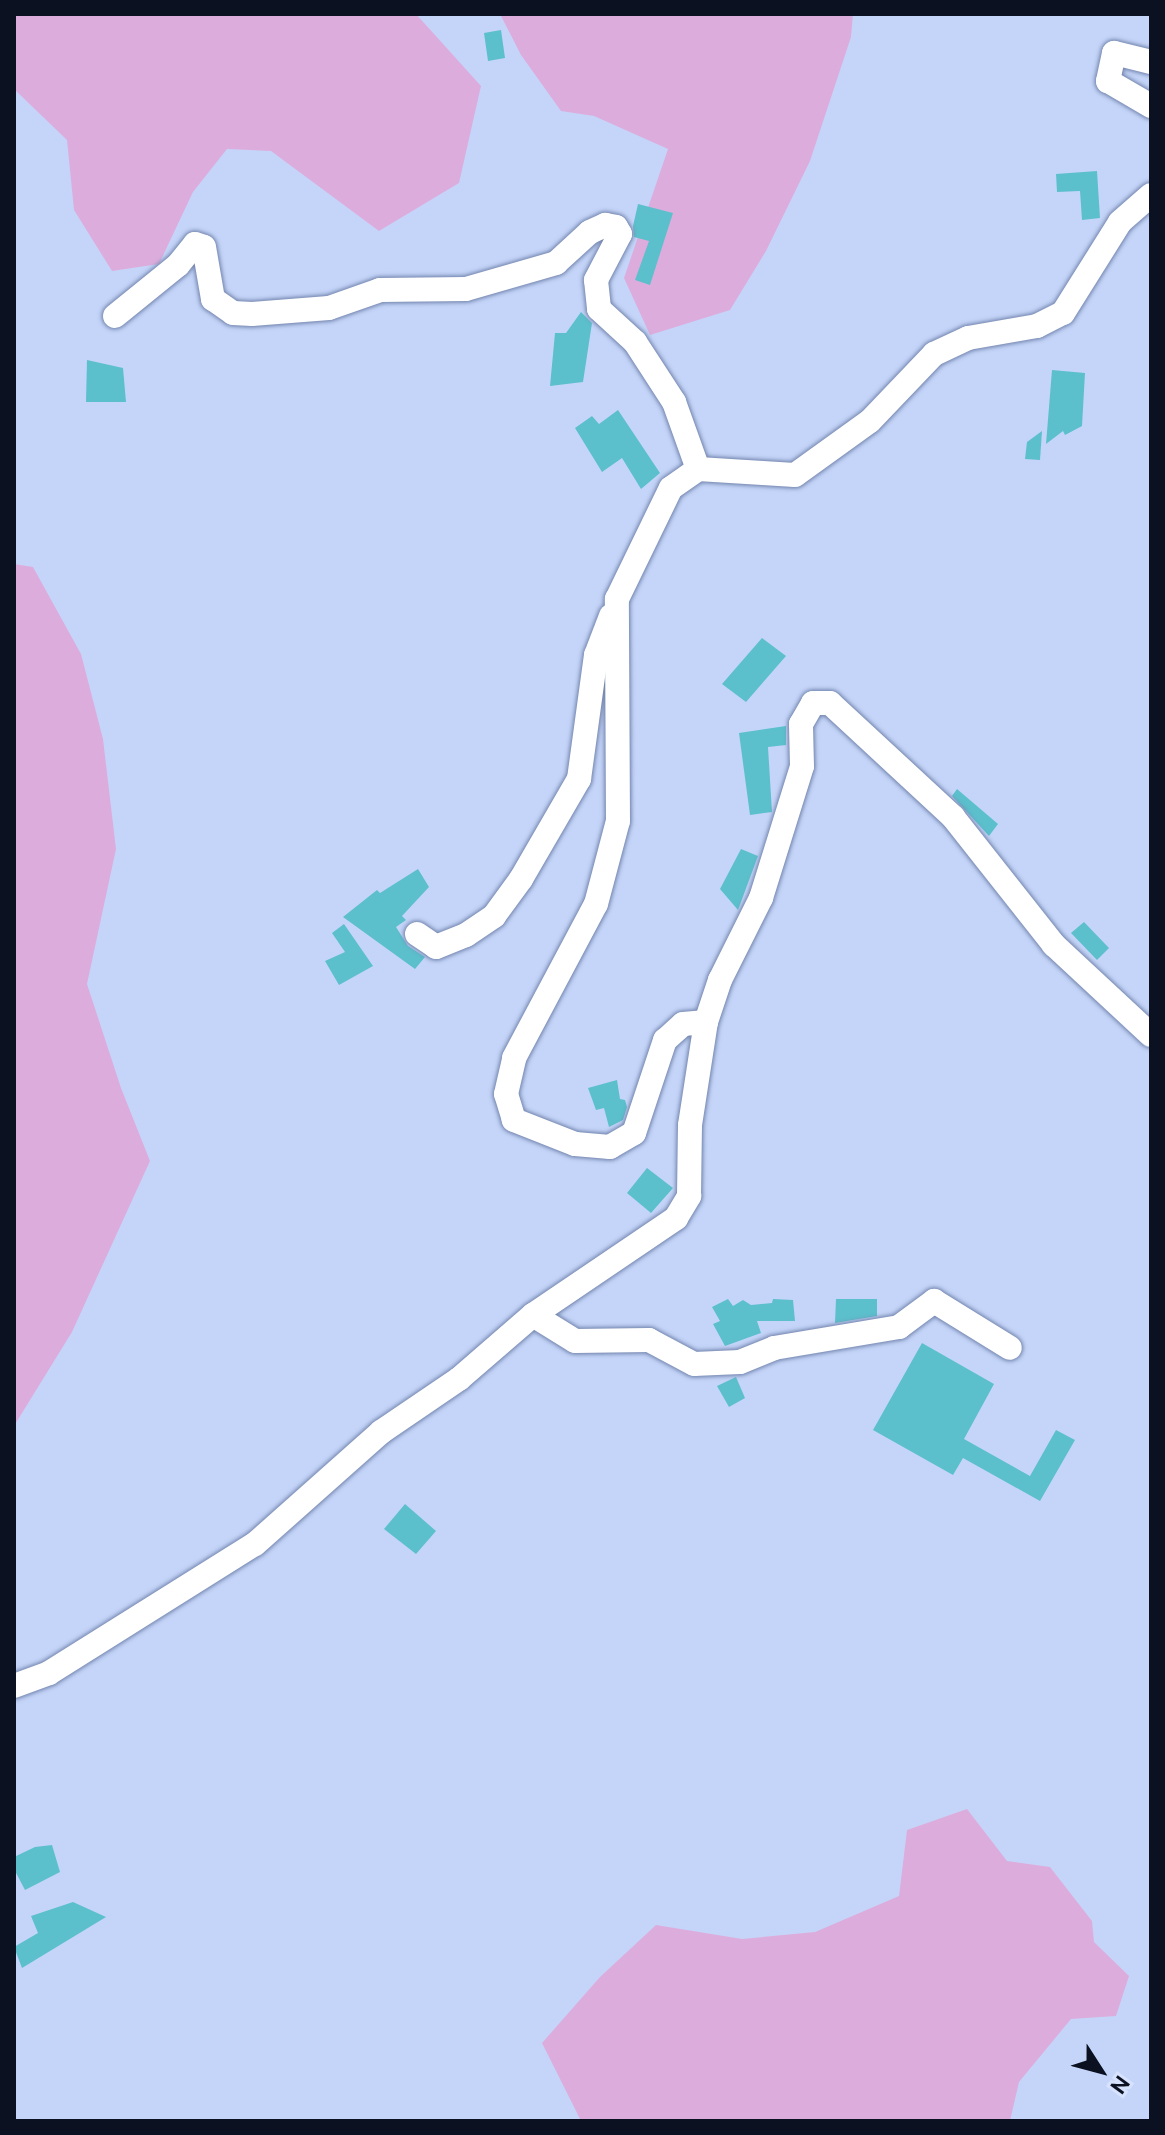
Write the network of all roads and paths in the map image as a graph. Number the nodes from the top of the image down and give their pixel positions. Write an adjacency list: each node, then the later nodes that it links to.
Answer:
1 (1151, 62): 2 (street)
2 (1151, 106)
3 (1151, 195): 5 (street)
4 (115, 316): 5 (street)
5 (698, 469): 6 (street)
6 (617, 599): 7 (street); 8 (street)
7 (417, 934)
8 (706, 1022): 9 (street); 10 (street)
9 (1151, 1035)
10 (533, 1315): 11 (street); 12 (street)
11 (1010, 1348)
12 (14, 1686)

